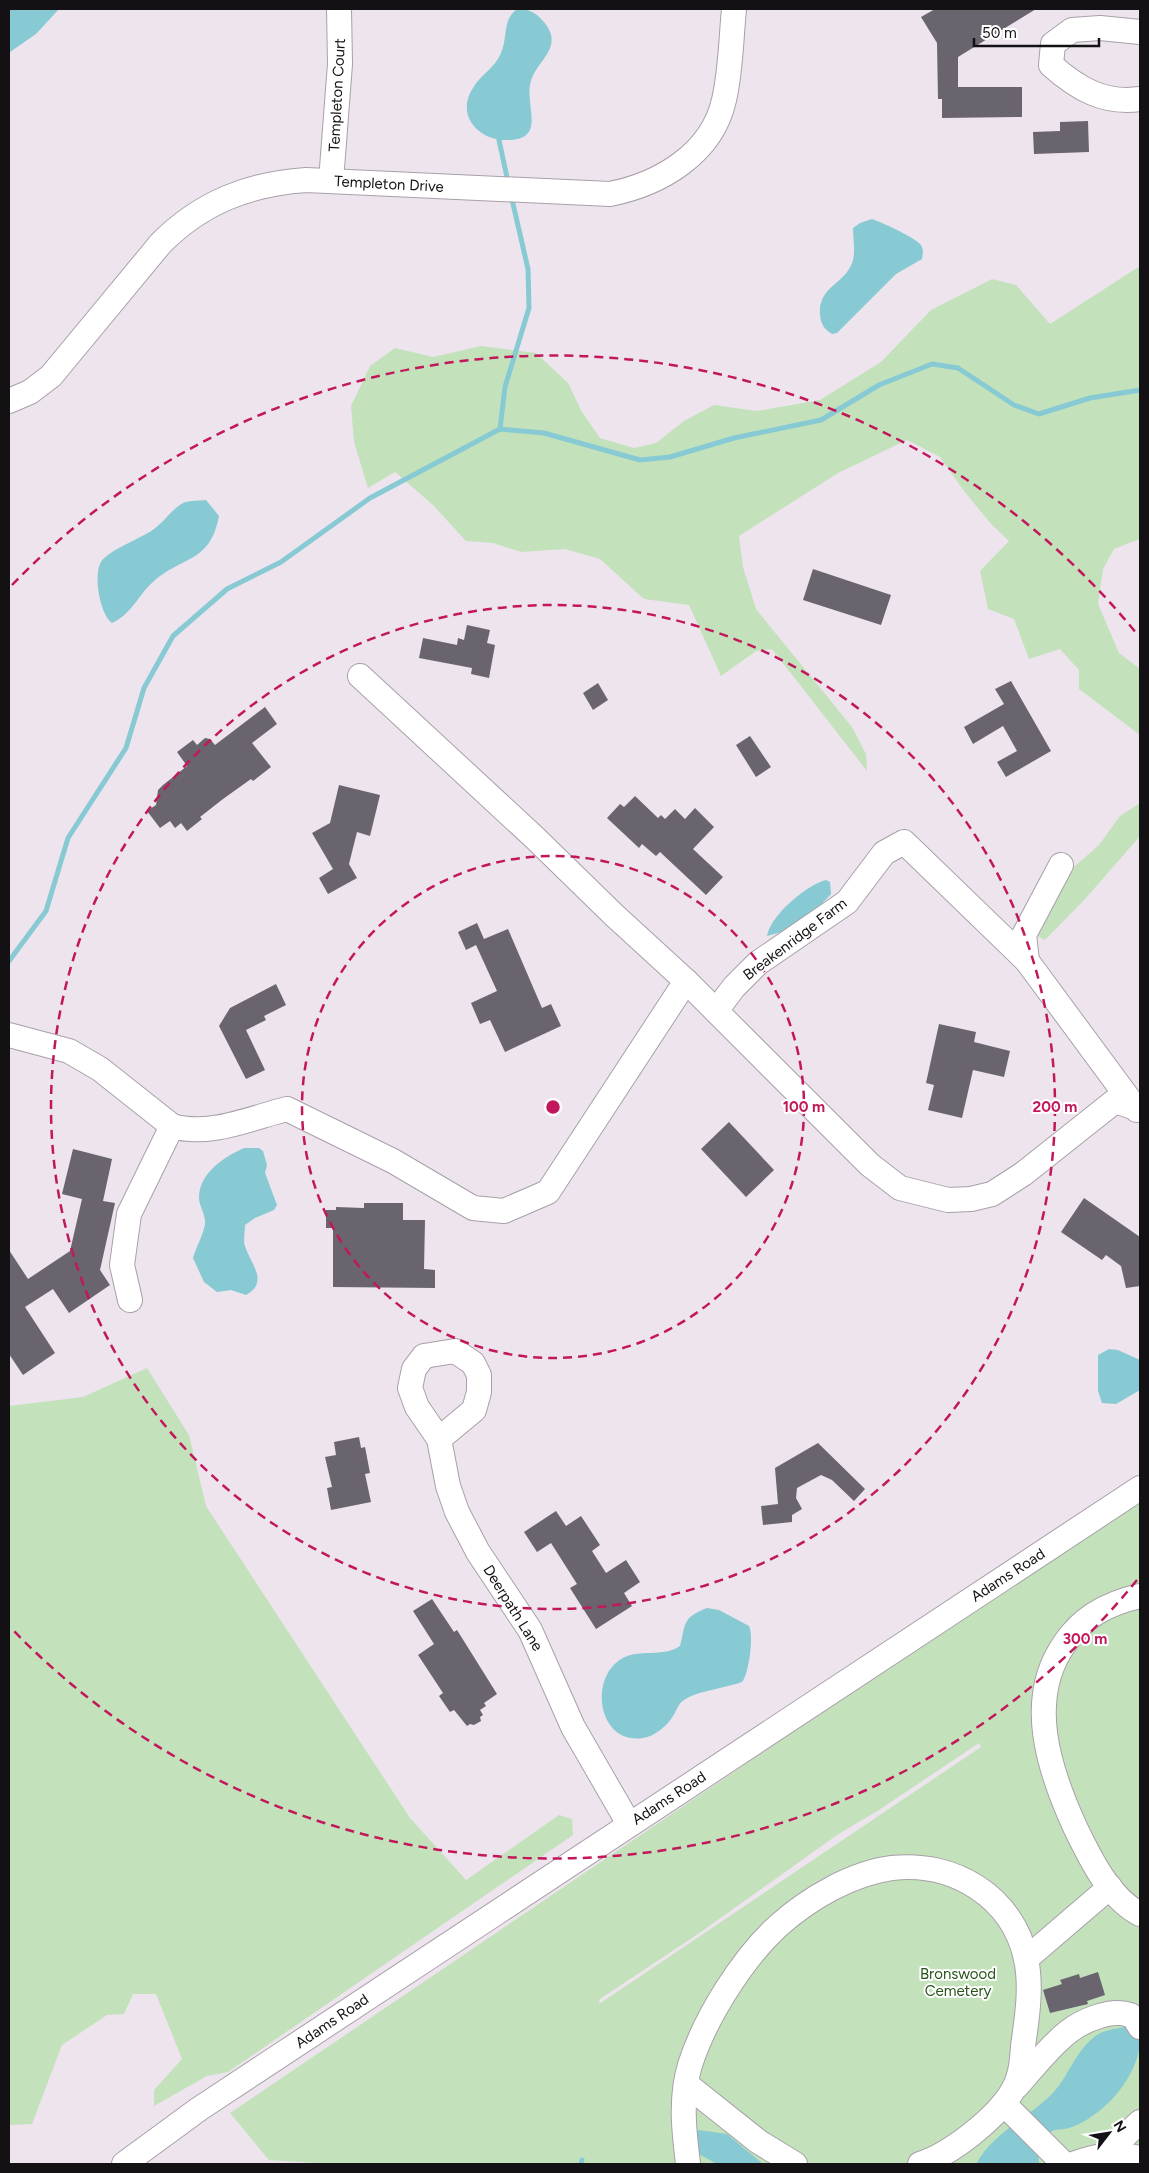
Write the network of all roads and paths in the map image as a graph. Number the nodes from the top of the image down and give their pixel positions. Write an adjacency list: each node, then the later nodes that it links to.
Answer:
1 (338, 9): 5 (street, Templeton Court)
2 (734, 9): 5 (street, Templeton Drive)
3 (1140, 32): 4 (street)
4 (1140, 99)
5 (331, 181): 6 (street, Templeton Drive)
6 (9, 402)
7 (360, 676): 10 (street)
8 (1061, 865): 9 (street)
9 (1027, 961): 11 (street, Breakenridge Farm); 13 (street)
10 (686, 981): 11 (street); 14 (street)
11 (716, 1011): 13 (street)
12 (9, 1035): 14 (street)
13 (1139, 1109)
14 (172, 1126): 15 (street)
15 (130, 1300)
16 (439, 1439): 19 (street, Deerpath Lane)
17 (1140, 1488): 19 (street, Adams Road)
18 (1140, 1596): 20 (street)
19 (629, 1824): 29 (street, Adams Road)
20 (1110, 1887): 21 (street); 22 (street)
21 (1140, 1914)
22 (1026, 1959): 24 (street); 25 (street)
23 (1138, 2023): 25 (street)
24 (686, 2084): 30 (street); 31 (street)
25 (1011, 2102): 32 (street); 33 (street)
26 (1140, 2122): 27 (street)
27 (1105, 2154): 28 (street); 34 (street)
28 (1140, 2158)
29 (130, 2163)
30 (688, 2164)
31 (795, 2164)
32 (920, 2164)
33 (1064, 2164)
34 (1073, 2164)

